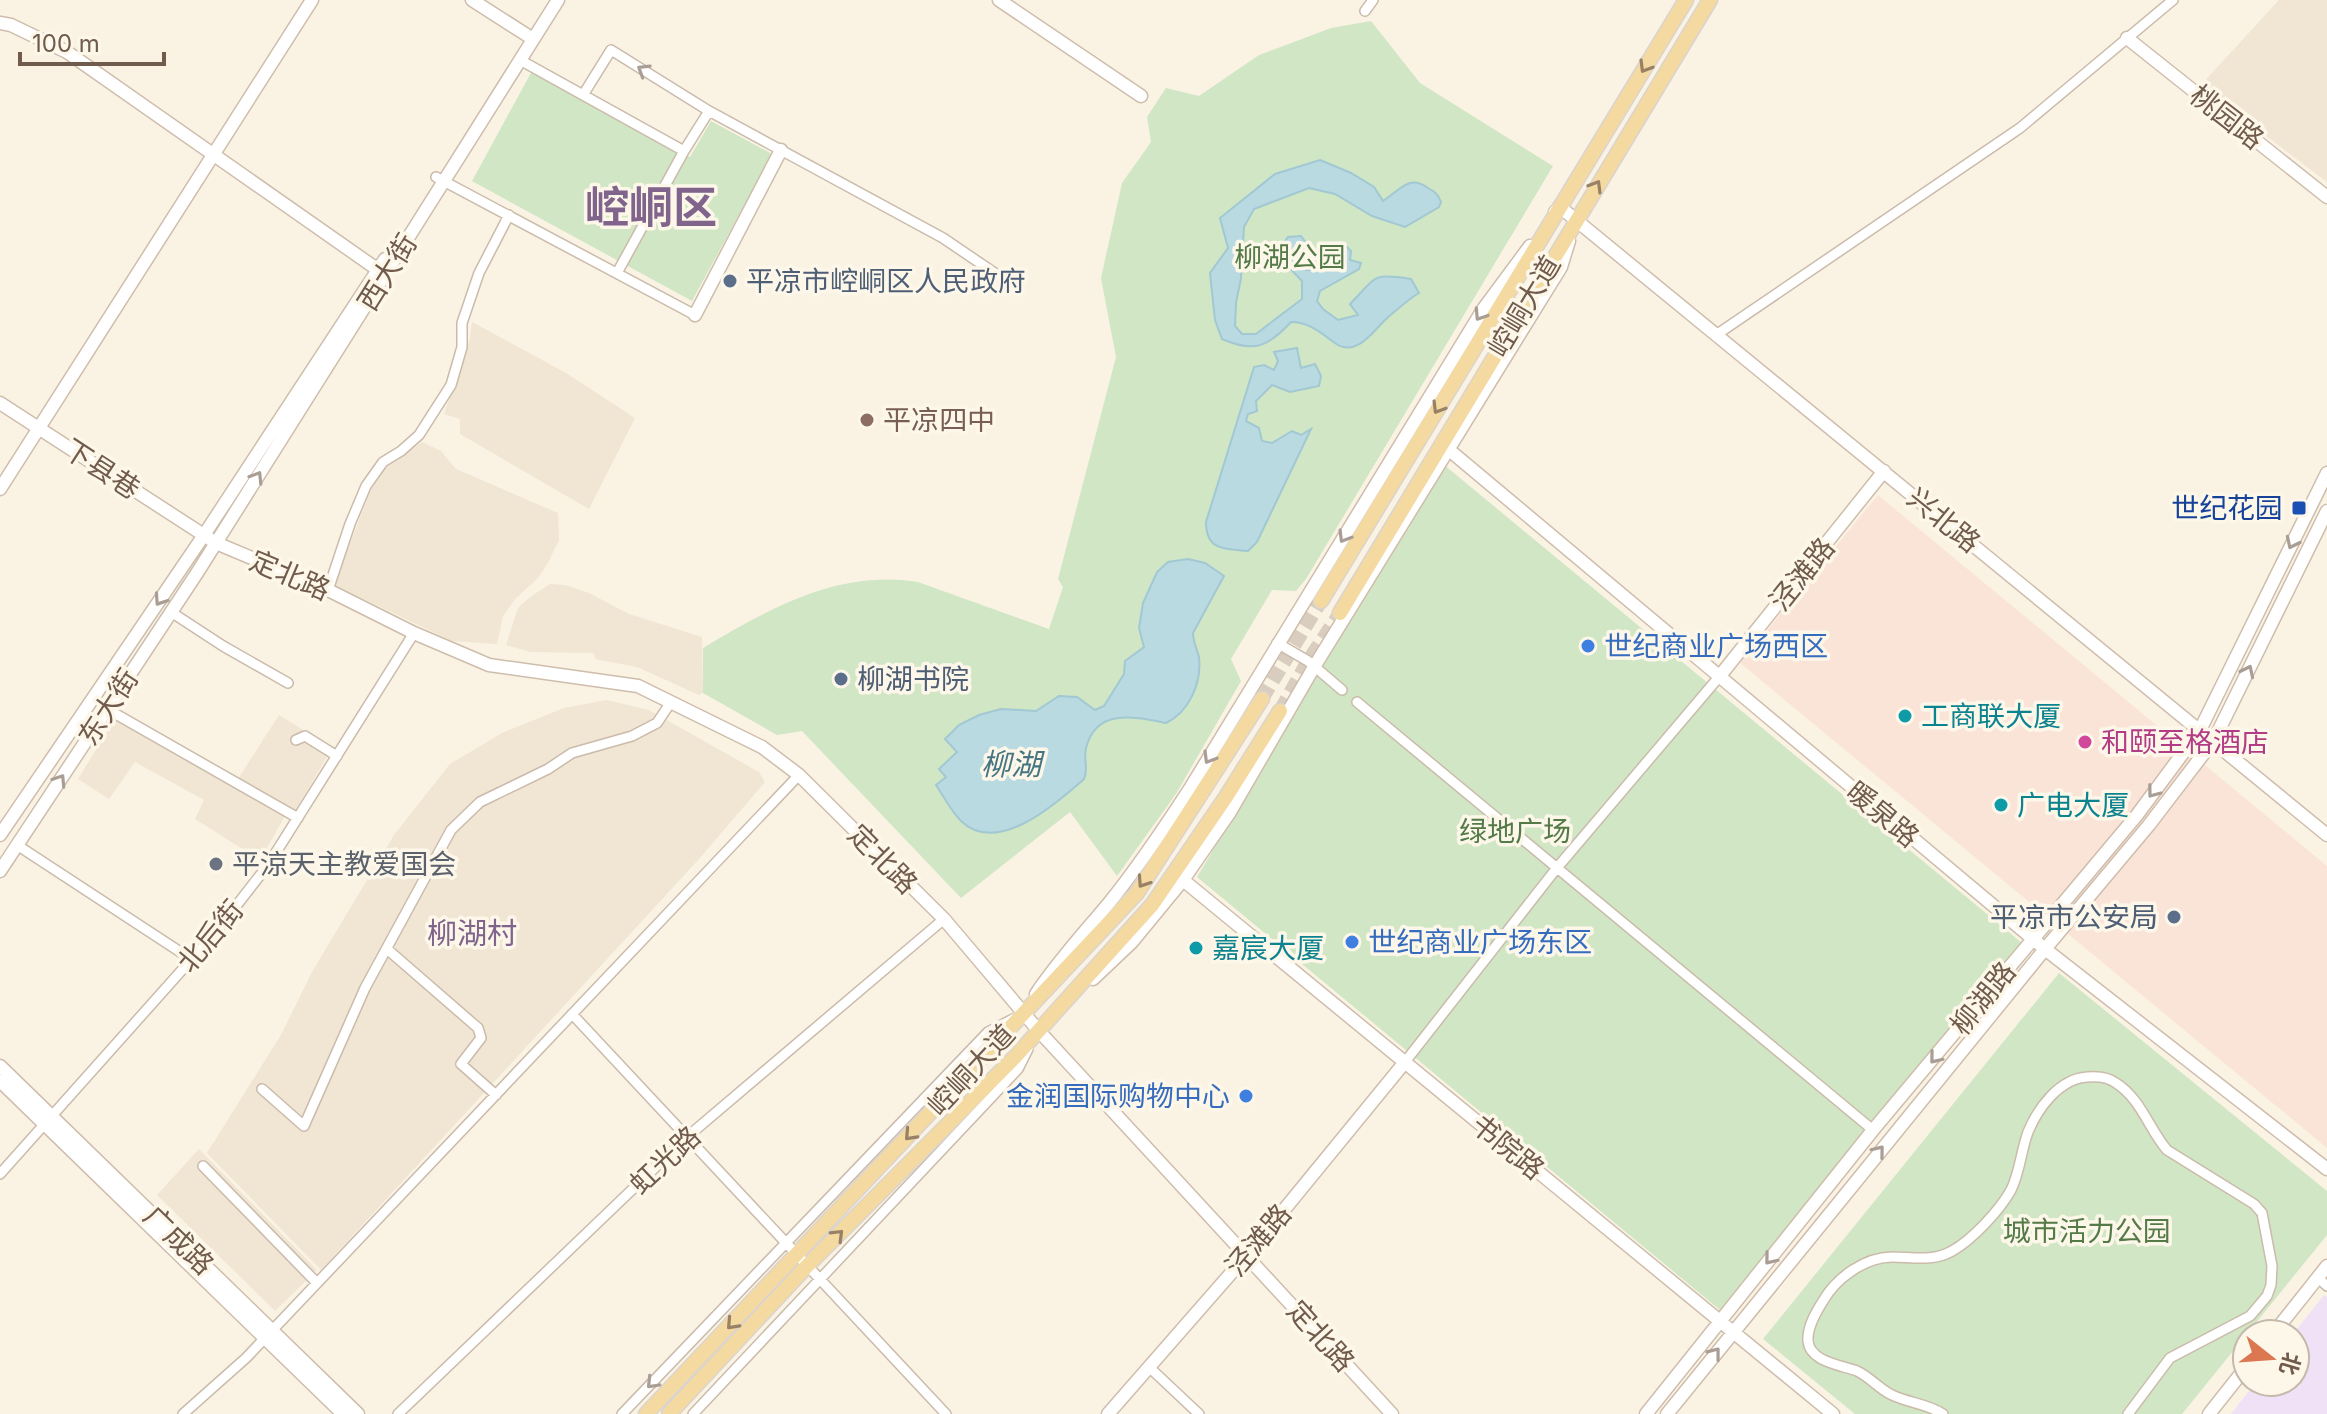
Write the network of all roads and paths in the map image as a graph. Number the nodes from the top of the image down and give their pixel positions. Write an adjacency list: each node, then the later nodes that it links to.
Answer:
1 (312, 0): 20 (street)
2 (472, 0): 12 (street)
3 (548, 0): 12 (street, 西大街)
4 (558, 0): 12 (street, 西大街)
5 (999, 0): 16 (street)
6 (1373, 0): 10 (street)
7 (1686, 0): 23 (main road, 崆峒大道, one-way to 23)
8 (1710, 0): 25 (main road, 崆峒大道, one-way to 8)
9 (2173, 0): 13 (street)
10 (1365, 11)
11 (0, 23): 20 (street)
12 (530, 37): 14 (street, 西大街); 21 (street, 西大街)
13 (2127, 38): 22 (street, 桃园路); 30 (street)
14 (520, 60): 15 (street); 21 (street, 西大街)
15 (583, 95): 17 (street, one-way to 15); 19 (street)
16 (1141, 96)
17 (709, 111): 18 (street); 19 (street)
18 (781, 150): 28 (street); 29 (street)
19 (684, 151): 27 (street)
20 (214, 156): 26 (street); 32 (street)
21 (440, 179): 24 (street); 26 (street, 西大街)
22 (2327, 197)
23 (1560, 207): 25 (street, 兴北路); 41 (main road, 崆峒大道, one-way to 41); 45 (street, one-way to 45)
24 (509, 215): 27 (street); 40 (street)
25 (1576, 220): 30 (street, 兴北路); 33 (street); 43 (main road, 崆峒大道)
26 (381, 272): 38 (street, 西大街); 39 (street, 西大街, one-way to 26)
27 (617, 273): 29 (street)
28 (999, 276)
29 (695, 315)
30 (1716, 335): 34 (street, 兴北路)
31 (0, 403): 32 (street, 下县巷)
32 (40, 427): 36 (street); 38 (street, 下县巷)
33 (1448, 449): 46 (street); 47 (street, 暖泉路)
34 (1884, 471): 47 (street, 泾滩路); 55 (street, 兴北路)
35 (2327, 473): 55 (street, 柳湖路, one-way to 55)
36 (0, 489)
37 (2327, 511): 57 (street, 柳湖路, one-way to 37)
38 (204, 535): 39 (street, 下县巷); 61 (street, 东大街, one-way to 61)
39 (216, 543): 40 (street, 定北路); 42 (street, 东大街)
40 (328, 590): 44 (street, 定北路)
41 (1321, 601)
42 (171, 612): 48 (street); 53 (street, 东大街)
43 (1340, 613)
44 (414, 633): 51 (street, 定北路); 58 (street, 北后街)
45 (1277, 643): 46 (street); 73 (street, one-way to 73)
46 (1314, 667): 49 (street); 66 (street)
47 (1719, 677): 64 (street); 68 (street, 暖泉路)
48 (288, 683)
49 (1342, 690)
50 (1262, 699): 73 (main road, 崆峒大道, one-way to 73)
51 (671, 702): 59 (street, 定北路); 69 (street)
52 (1357, 702): 64 (street)
53 (107, 709): 60 (street); 63 (street, 东大街, one-way to 53)
54 (1280, 711): 74 (main road, 崆峒大道)
55 (2200, 730): 57 (street, 兴北路); 68 (street, 柳湖路, one-way to 68)
56 (296, 740): 58 (street)
57 (2214, 740): 62 (street, 兴北路); 70 (street, 柳湖路)
58 (337, 756): 60 (street, 北后街)
59 (799, 775): 67 (street, 定北路); 72 (street)
60 (298, 818): 71 (street, 北后街)
61 (0, 834): 63 (street)
62 (2327, 835)
63 (17, 845): 65 (street, 东大街); 71 (street)
64 (1556, 869): 75 (street); 81 (street)
65 (0, 871)
66 (1183, 880): 74 (street); 75 (street, 书院路)
67 (944, 919): 73 (street, 定北路); 82 (street, 虹光路)
68 (2032, 938): 70 (street, 暖泉路); 81 (street, 柳湖路, one-way to 81)
69 (387, 949): 78 (street); 79 (street)
70 (2045, 949): 84 (street, 暖泉路); 95 (street, 柳湖路, one-way to 70)
71 (191, 959): 80 (street, 北后街)
72 (572, 1014): 79 (street); 82 (street)
73 (1023, 1014): 74 (street, 定北路); 86 (street); 88 (main road, 崆峒大道, one-way to 88)
74 (1038, 1030): 87 (street, 定北路); 88 (main road, 崆峒大道, one-way to 74); 90 (street)
75 (1405, 1062): 87 (street, 泾滩路); 94 (street, 书院路)
76 (0, 1066): 80 (street, 广成路)
77 (0, 1081): 80 (street, 广成路)
78 (262, 1089)
79 (496, 1095): 92 (street)
80 (47, 1120): 85 (street, 北后街); 96 (street, 广成路)
81 (1873, 1130): 94 (street, 柳湖路, one-way to 94)
82 (687, 1137): 86 (street); 102 (street, 虹光路)
83 (203, 1166): 92 (street)
84 (2327, 1169)
85 (0, 1174)
86 (785, 1243): 88 (street); 103 (street, one-way to 103)
87 (1247, 1255): 97 (street, 泾滩路); 110 (street, 定北路)
88 (802, 1260): 90 (street); 104 (main road, 崆峒大道, one-way to 104); 105 (main road, 崆峒大道)
89 (2327, 1266): 91 (street)
90 (820, 1280): 106 (street); 107 (street)
91 (2322, 1282): 93 (street)
92 (317, 1283): 96 (street)
93 (2288, 1318)
94 (1719, 1321): 95 (street, 书院路); 111 (street, 柳湖路)
95 (1732, 1331): 112 (street, 柳湖路, one-way to 95); 113 (street, 书院路)
96 (268, 1335): 99 (street); 100 (street, 广成路); 101 (street, 广成路)
97 (1149, 1367): 108 (street, 泾滩路); 109 (street)
98 (2231, 1386): 116 (street)
99 (183, 1414)
100 (343, 1414)
101 (358, 1414)
102 (398, 1414)
103 (622, 1414)
104 (646, 1414)
105 (669, 1414)
106 (693, 1414)
107 (946, 1414)
108 (1108, 1414)
109 (1199, 1414)
110 (1392, 1414)
111 (1646, 1414)
112 (1667, 1414)
113 (1833, 1414)
114 (1943, 1414): 115 (street)
115 (2128, 1414)
116 (2209, 1414)

